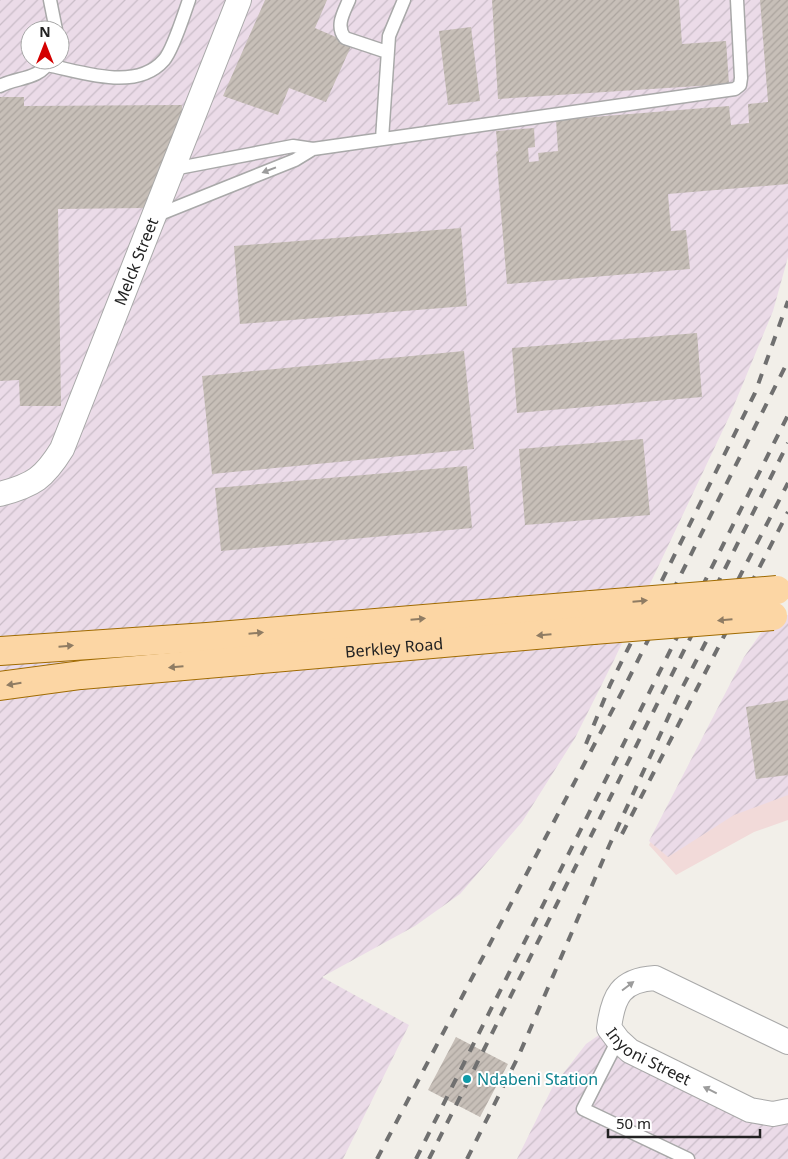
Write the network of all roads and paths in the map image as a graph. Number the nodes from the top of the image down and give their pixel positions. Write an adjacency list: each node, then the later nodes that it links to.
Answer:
1 (50, 0): 7 (lane)
2 (189, 0): 9 (lane)
3 (239, 0): 14 (street, Melck Street)
4 (349, 0): 8 (lane)
5 (404, 0): 8 (lane)
6 (737, 0): 12 (lane)
7 (54, 20)
8 (386, 52): 12 (lane)
9 (70, 68)
10 (41, 70): 11 (lane)
11 (1, 82)
12 (382, 139): 13 (lane)
13 (313, 149): 14 (lane); 15 (lane, one-way to 15)
14 (173, 169): 15 (street, Melck Street)
15 (154, 216): 16 (street, Melck Street)
16 (0, 494)
17 (782, 602): 18 (main road, Berkley Road, bridge)
18 (592, 618): 19 (main road, Berkley Road, one-way to 18); 21 (main road, Berkley Road, one-way to 21)
19 (208, 637): 20 (main road, Berkley Road, one-way to 19); 21 (main road)
20 (0, 651)
21 (211, 664): 22 (main road, Berkley Road, one-way to 22)
22 (0, 686)
23 (618, 1040): 24 (street, Inyoni Street, one-way to 24); 25 (street, Inyoni Street, one-way to 23); 26 (lane)
24 (788, 1042)
25 (788, 1111)
26 (688, 1159)

